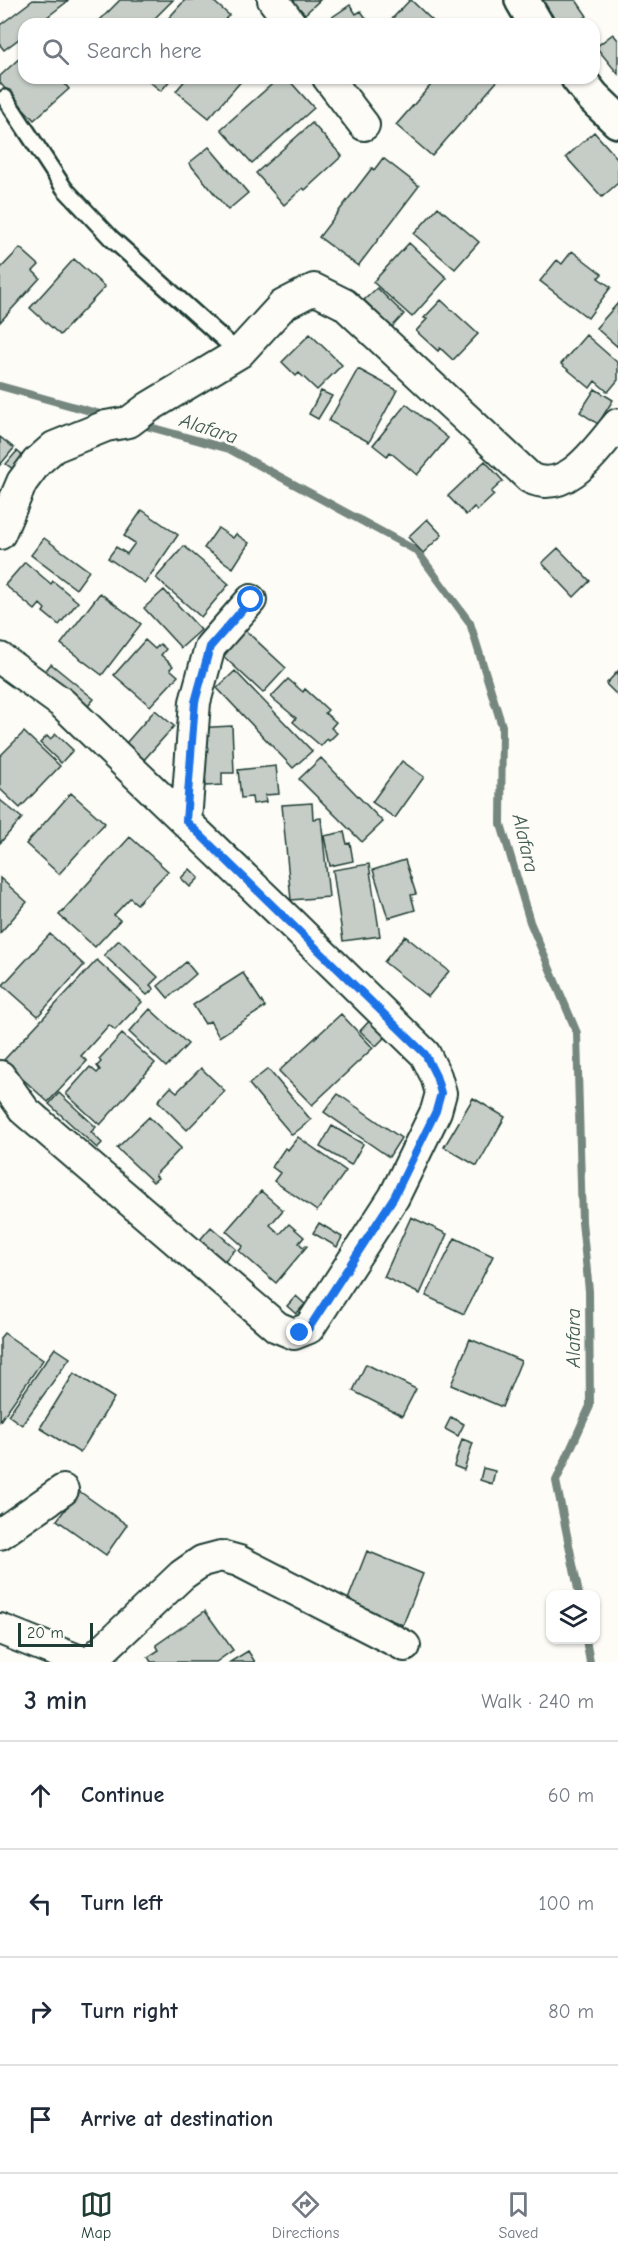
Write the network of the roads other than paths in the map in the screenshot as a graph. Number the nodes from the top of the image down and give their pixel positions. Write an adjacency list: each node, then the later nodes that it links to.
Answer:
1 (273, 0): 3 (street)
2 (522, 0): 4 (street)
3 (286, 18)
4 (532, 18)
5 (332, 84): 9 (street)
6 (583, 84): 8 (street)
7 (5, 98): 10 (lane)
8 (618, 121)
9 (363, 125)
10 (239, 353): 11 (street); 12 (street)
11 (618, 423)
12 (0, 534)
13 (251, 600): 15 (street)
14 (0, 658): 15 (street)
15 (186, 821): 16 (street)
16 (0, 1076)
17 (63, 1490): 18 (street)
18 (0, 1534)
19 (0, 1629): 21 (street)
20 (405, 1646): 22 (street)
21 (83, 1662)
22 (90, 1662)

